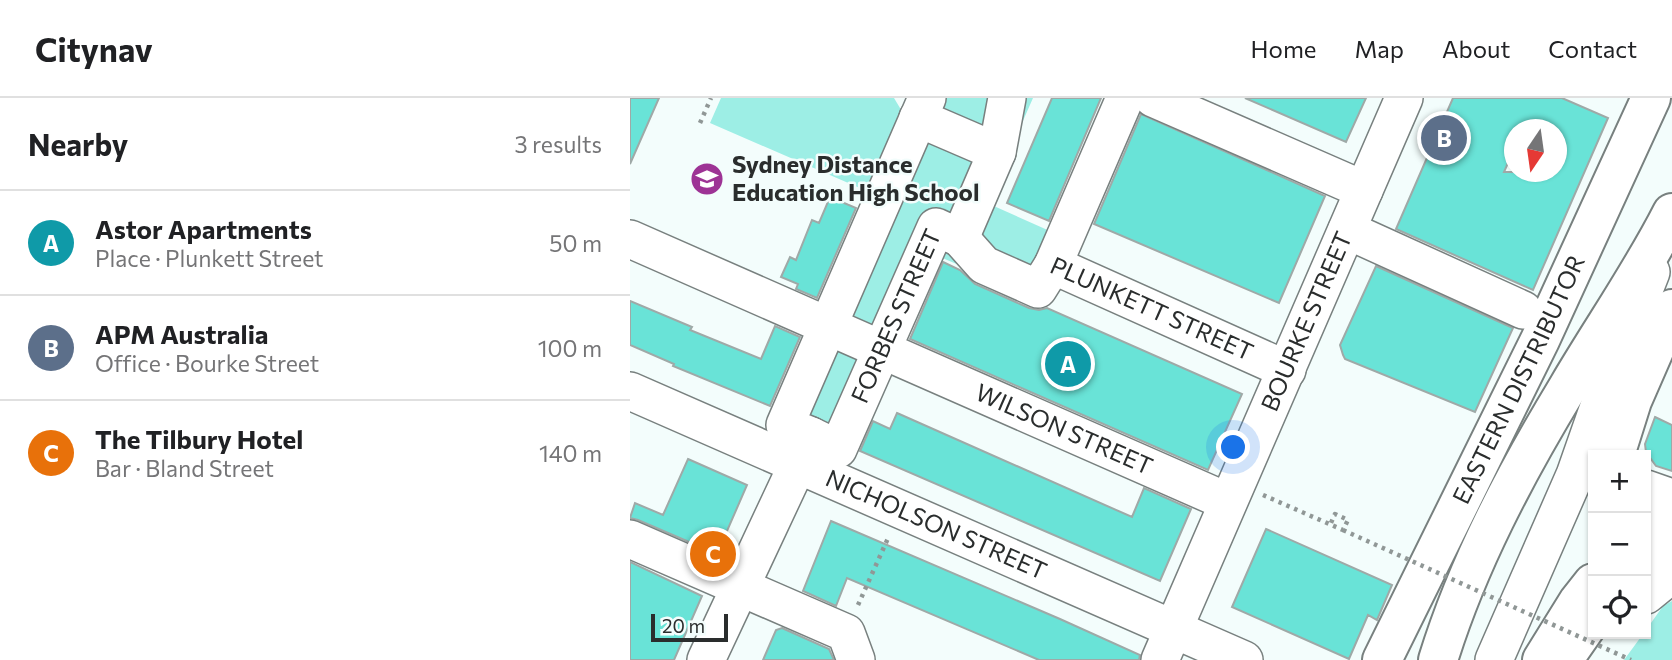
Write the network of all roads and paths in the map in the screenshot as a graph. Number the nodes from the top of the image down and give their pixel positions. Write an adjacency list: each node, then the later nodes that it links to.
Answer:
1 (711, 98): 9 (path)
2 (1007, 98): 10 (street, FORBES STREET)
3 (1125, 98): 18 (street)
4 (1153, 98): 12 (street)
5 (1404, 98): 12 (street, BOURKE STREET)
6 (1651, 98): 11 (main road, EASTERN DISTRIBUTOR)
7 (1672, 105): 11 (main road)
8 (923, 108): 10 (street, FORBES STREET); 13 (street, FORBES STREET)
9 (700, 123)
10 (997, 152): 16 (street, FORBES STREET)
11 (1623, 160): 48 (main road, EASTERN DISTRIBUTOR)
12 (1364, 190): 15 (street, BOURKE STREET)
13 (882, 204): 16 (street, PLUNKETT STREET); 21 (street, FORBES STREET)
14 (1672, 216): 49 (main road, EASTERN DISTRIBUTOR); 50 (street)
15 (1347, 230): 20 (street); 23 (street, BOURKE STREET)
16 (948, 232): 18 (street, PLUNKETT STREET); 22 (street, FORBES STREET)
17 (630, 239): 21 (street)
18 (1053, 265): 23 (street, PLUNKETT STREET)
19 (1672, 309): 25 (main road)
20 (1523, 310)
21 (820, 322): 22 (street, WILSON STREET); 26 (street, FORBES STREET)
22 (892, 354): 26 (street, FORBES STREET); 29 (street, WILSON STREET)
23 (1287, 370): 29 (street, BOURKE STREET)
24 (630, 391): 26 (street, NICHOLSON STREET)
25 (1621, 445)
26 (804, 450): 30 (street, NICHOLSON STREET); 39 (street)
27 (1651, 491): 28 (street)
28 (1672, 498)
29 (1228, 502): 32 (path); 44 (street, BOURKE STREET)
30 (901, 510): 44 (street, NICHOLSON STREET); 45 (path)
31 (1672, 510): 33 (street)
32 (1330, 525): 34 (path); 34 (path)
33 (1651, 526)
34 (1343, 530): 54 (path, bridge)
35 (630, 538): 39 (street)
36 (1672, 542): 37 (main road)
37 (1651, 559)
38 (1672, 574): 41 (street)
39 (741, 586): 45 (street); 46 (street)
40 (1588, 589): 51 (main road)
41 (1651, 591)
42 (1588, 624): 52 (main road)
43 (1601, 639): 53 (street)
44 (1166, 645): 47 (street, NICHOLSON STREET)
45 (851, 647)
46 (706, 660)
47 (1244, 660)
48 (1382, 660)
49 (1438, 660)
50 (1494, 660)
51 (1542, 660)
52 (1563, 660)
53 (1582, 660)
54 (1631, 660)

